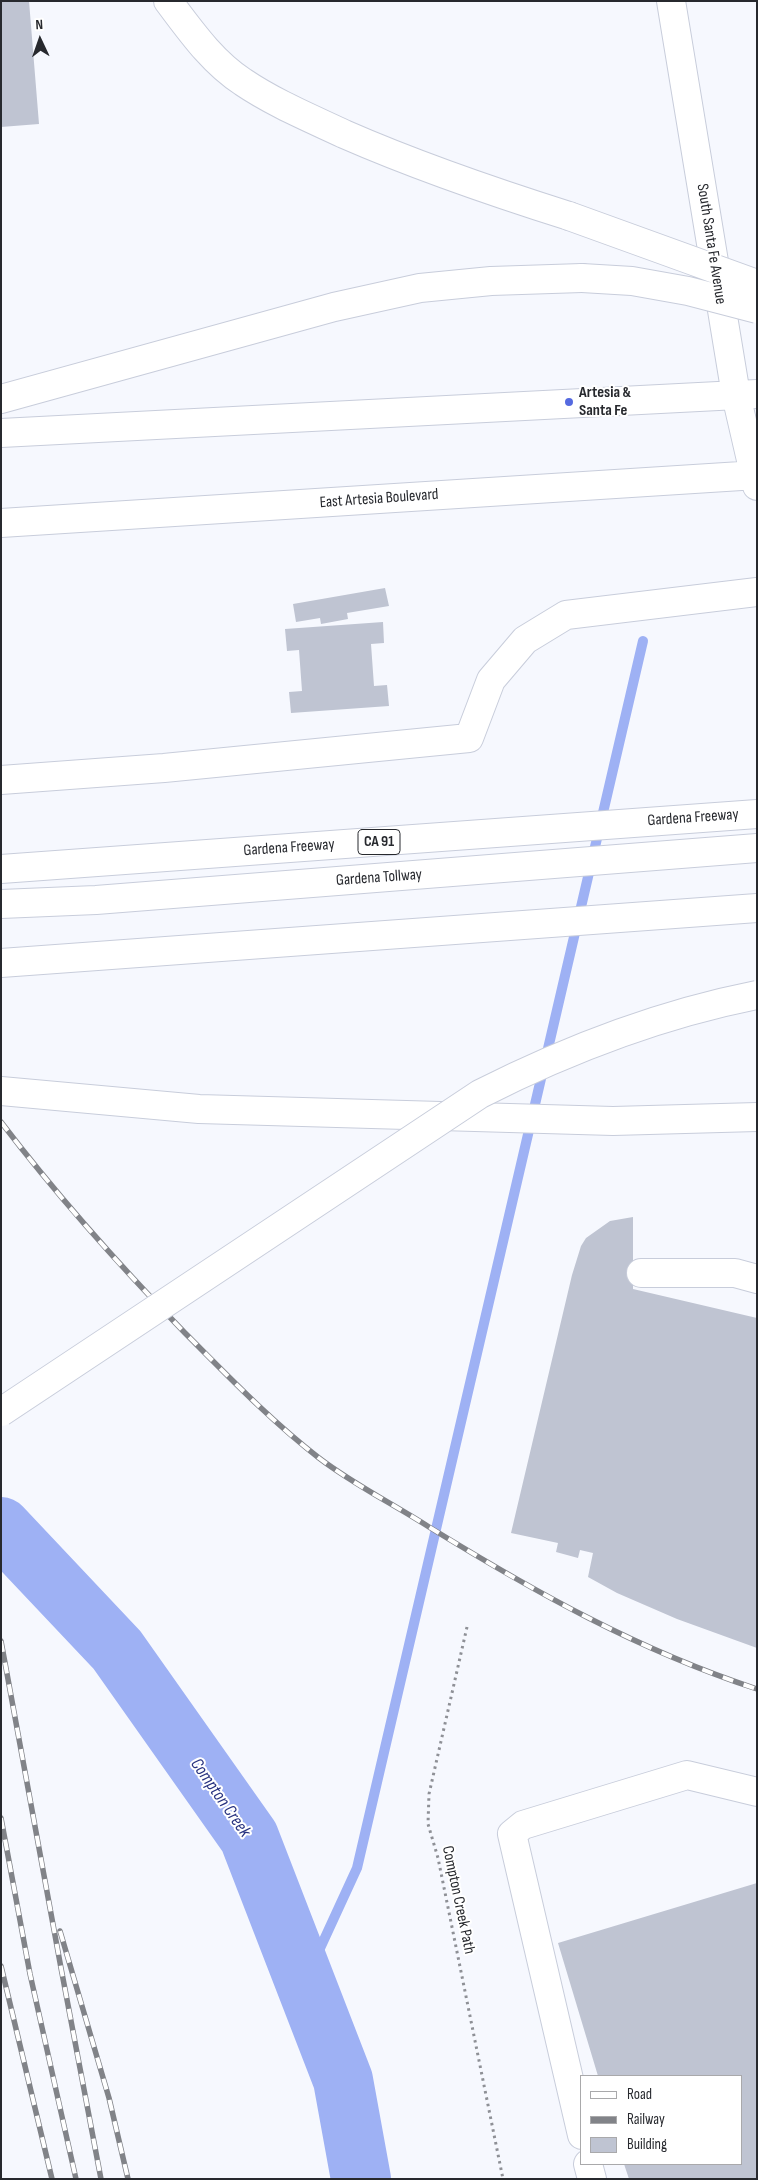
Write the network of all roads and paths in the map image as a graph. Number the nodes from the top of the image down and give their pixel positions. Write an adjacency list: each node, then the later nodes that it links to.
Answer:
1 (168, 1): 3 (main road, bridge)
2 (671, 1): 5 (main road, South Santa Fe Avenue)
3 (757, 284)
4 (757, 308): 6 (main road, bridge)
5 (747, 394): 7 (main road); 8 (main road, South Santa Fe Avenue)
6 (1, 399)
7 (1, 433)
8 (756, 479): 9 (main road, East Artesia Boulevard)
9 (1, 523)
10 (757, 592): 11 (main road)
11 (1, 780)
12 (757, 814): 14 (main road, Gardena Freeway / CA 91)
13 (757, 848): 15 (main road, Gardena Tollway)
14 (1, 869)
15 (1, 904)
16 (757, 908): 17 (main road)
17 (1, 963)
18 (757, 995): 23 (main road, bridge)
19 (1, 1091): 20 (main road, bridge)
20 (757, 1117)
21 (640, 1273): 22 (main road)
22 (757, 1279)
23 (1, 1412)
24 (466, 1627): 28 (path, Compton Creek Path)
25 (757, 1792): 26 (main road)
26 (580, 2126)
27 (588, 2165): 29 (main road)
28 (502, 2179)
29 (592, 2179)

